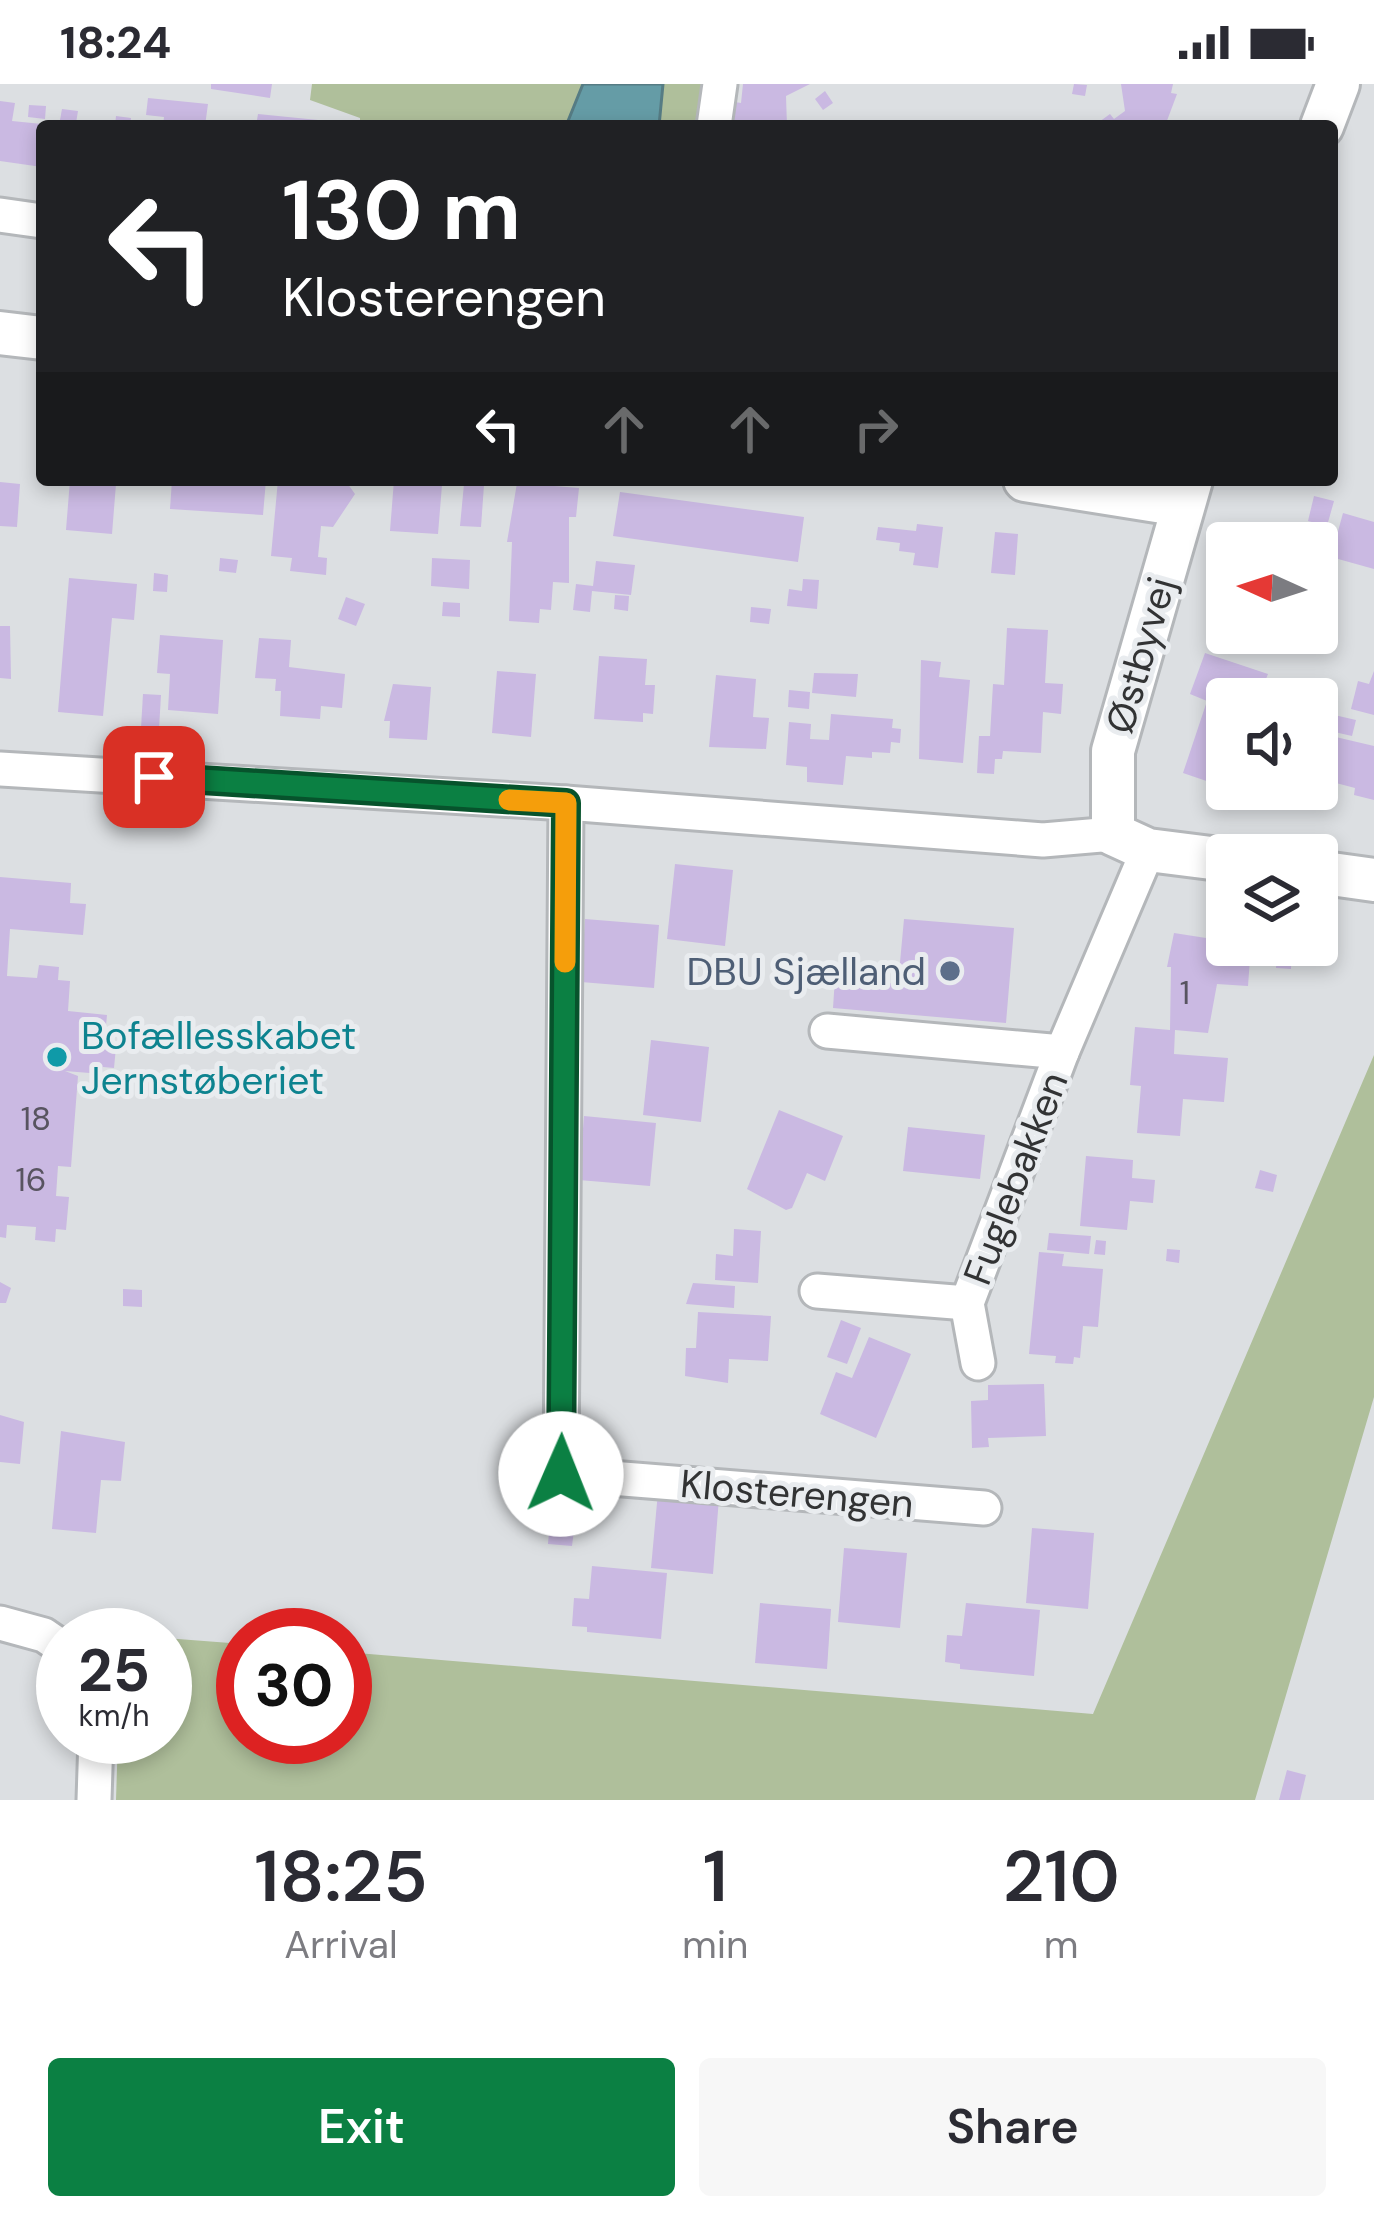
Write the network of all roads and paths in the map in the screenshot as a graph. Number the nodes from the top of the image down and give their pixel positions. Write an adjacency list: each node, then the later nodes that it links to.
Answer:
1 (720, 84): 3 (street)
2 (1338, 84): 4 (street)
3 (715, 120)
4 (1324, 120)
5 (0, 215): 6 (street)
6 (36, 220)
7 (0, 332): 8 (street)
8 (36, 337)
9 (1100, 486): 10 (street)
10 (1187, 493): 13 (street, Østbyvej)
11 (0, 769): 12 (street)
12 (566, 803): 13 (street); 22 (street, Klosterengen)
13 (1130, 842): 14 (street); 18 (street, Fuglebakken)
14 (1206, 856)
15 (1338, 875): 16 (street)
16 (1374, 880)
17 (826, 1030): 18 (street, Fuglebakken)
18 (1062, 1052): 20 (street, Fuglebakken)
19 (817, 1291): 20 (street, Fuglebakken)
20 (968, 1303): 21 (street, Fuglebakken)
21 (978, 1363)
22 (984, 1508)
23 (0, 1623): 24 (street)
24 (36, 1633)
25 (95, 1764): 26 (street)
26 (94, 1800)

